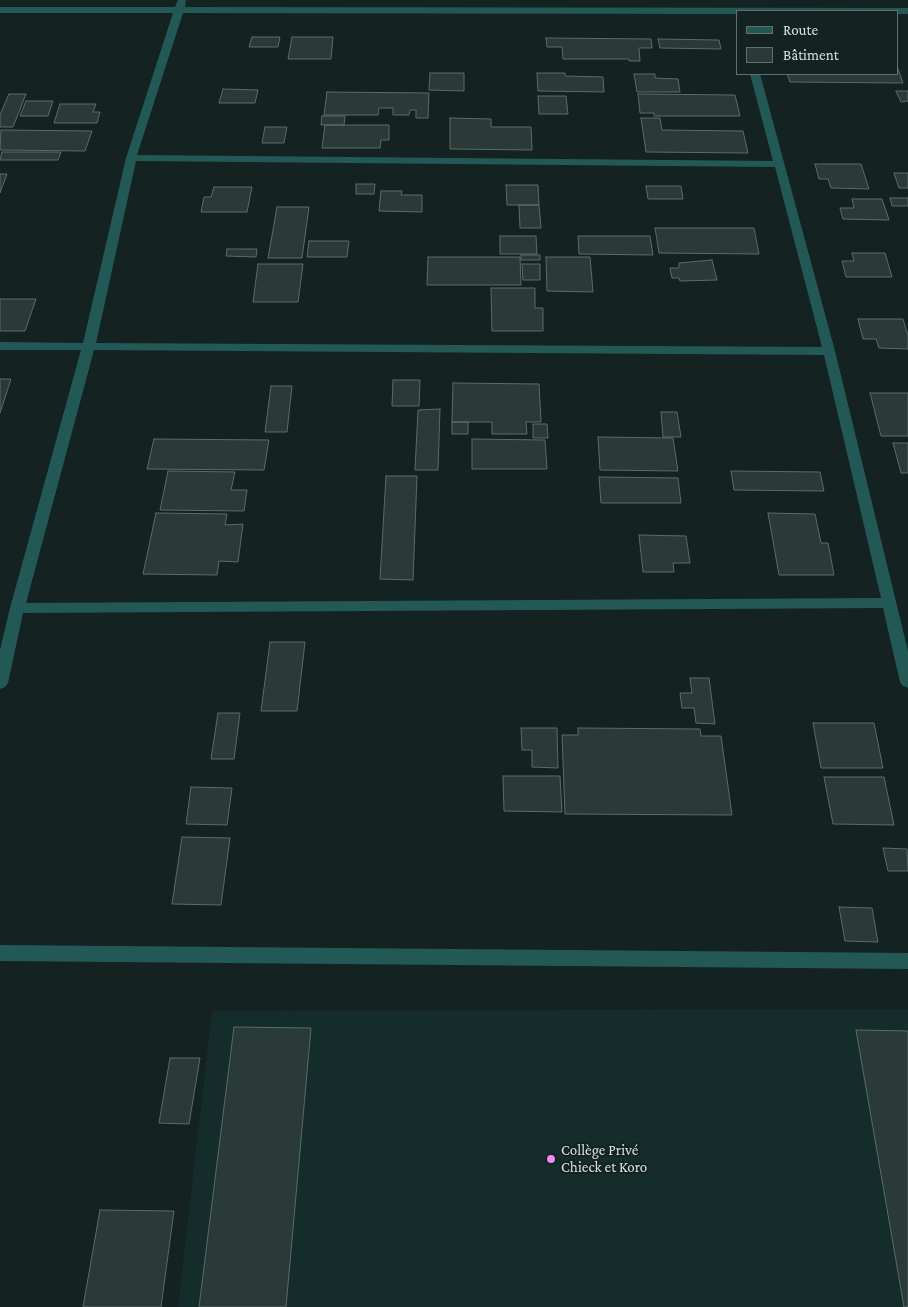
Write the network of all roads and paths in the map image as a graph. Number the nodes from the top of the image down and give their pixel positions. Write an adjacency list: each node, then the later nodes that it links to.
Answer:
1 (181, 5): 2 (street); 3 (street); 5 (street)
2 (0, 10)
3 (736, 11)
4 (755, 75): 6 (street)
5 (131, 158): 6 (street); 7 (street)
6 (779, 164): 9 (street)
7 (89, 345): 8 (street); 9 (street); 11 (street)
8 (0, 346)
9 (829, 351): 10 (street)
10 (889, 603): 11 (street); 12 (street)
11 (17, 608): 13 (street)
12 (908, 682)
13 (0, 683)
14 (0, 953): 15 (street)
15 (908, 960)

